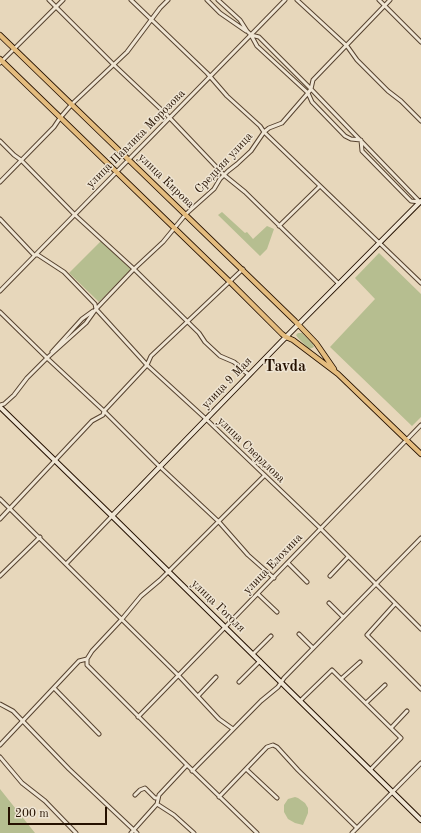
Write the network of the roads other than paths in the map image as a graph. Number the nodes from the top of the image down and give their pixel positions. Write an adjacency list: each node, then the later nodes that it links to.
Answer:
1 (49, 0): 12 (street)
2 (63, 0): 12 (street)
3 (131, 0): 13 (street)
4 (168, 0): 13 (street)
5 (207, 0): 14 (street)
6 (218, 0): 14 (street)
7 (285, 0): 16 (street, улица Павлика Морозова)
8 (297, 0): 18 (street)
9 (379, 0): 11 (street)
10 (390, 0): 11 (street, Средняя улица)
11 (384, 5): 17 (street); 18 (street, Средняя улица)
12 (56, 7): 19 (street); 21 (street)
13 (151, 20): 21 (street); 22 (street)
14 (247, 32): 16 (street)
15 (0, 35): 19 (main road, улица Кирова)
16 (251, 35): 22 (street, улица Павлика Морозова); 23 (street); 24 (street)
17 (421, 42)
18 (346, 46): 23 (street, Средняя улица); 28 (street)
19 (14, 49): 20 (street); 25 (main road, улица Кирова)
20 (1, 61): 26 (main road, улица Кирова)
21 (114, 65): 25 (street); 27 (street)
22 (211, 77): 27 (street, улица Павлика Морозова); 29 (street)
23 (311, 89): 24 (street, Средняя улица); 30 (street)
24 (308, 93): 29 (street, Средняя улица); 30 (street)
25 (72, 104): 26 (street); 32 (main road, улица Кирова)
26 (60, 118): 33 (street); 34 (main road, улица Кирова)
27 (169, 118): 32 (street, улица Павлика Морозова); 35 (street)
28 (421, 121)
29 (264, 132): 35 (street, Средняя улица); 37 (street)
30 (361, 140): 38 (street); 38 (street)
31 (0, 141): 33 (street)
32 (129, 159): 34 (street, улица Павлика Морозова); 39 (main road, улица Кирова)
33 (22, 160): 36 (street); 40 (street)
34 (116, 172): 40 (street, улица Павлика Морозова); 43 (main road, улица Кирова)
35 (224, 175): 39 (street, Средняя улица); 42 (street)
36 (0, 182)
37 (320, 186): 42 (street); 44 (street)
38 (421, 202): 44 (street, улица 9 Мая)
39 (186, 214): 43 (street, Средняя улица); 47 (main road, улица Кирова)
40 (74, 215): 45 (street, улица Павлика Морозова); 46 (street)
41 (0, 219): 45 (street, улица Свердлова)
42 (280, 226): 50 (street)
43 (174, 228): 46 (street, Средняя улица); 48 (main road, улица Кирова)
44 (380, 242): 49 (street); 50 (street, улица 9 Мая)
45 (34, 255): 51 (street, улица Павлика Морозова); 52 (street, улица Свердлова)
46 (134, 269): 52 (street, Средняя улица); 54 (street)
47 (243, 269): 48 (street); 55 (main road, улица Кирова)
48 (230, 281): 54 (street); 56 (main road, улица Кирова)
49 (421, 283)
50 (339, 284): 55 (street, улица 9 Мая)
51 (0, 291)
52 (96, 309): 59 (street, Средняя улица); 59 (street); 60 (street, улица Свердлова)
53 (0, 312): 59 (street)
54 (187, 321): 60 (street); 62 (street)
55 (299, 324): 56 (street, улица 9 Мая); 57 (main road, улица Кирова)
56 (286, 337): 58 (main road, улица Кирова); 62 (street, улица 9 Мая)
57 (316, 343): 58 (main road); 61 (main road, улица Кирова)
58 (308, 352): 61 (main road, улица Кирова)
59 (47, 358): 63 (street, Средняя улица); 64 (street)
60 (147, 366): 64 (street); 65 (street, улица Свердлова)
61 (338, 374): 67 (main road, улица Кирова)
62 (249, 375): 65 (street, улица 9 Мая)
63 (0, 406): 69 (street, улица Гоголя)
64 (104, 411): 69 (street); 70 (street)
65 (206, 419): 70 (street, улица 9 Мая); 71 (street, улица Свердлова)
66 (421, 425): 67 (street, улица Елохина)
67 (406, 439): 68 (main road, улица Кирова); 77 (street, улица Елохина)
68 (421, 454)
69 (55, 462): 73 (street); 74 (street, улица Гоголя)
70 (160, 467): 74 (street, улица 9 Мая); 76 (street)
71 (264, 476): 76 (street); 77 (street, улица Свердлова)
72 (0, 499): 73 (street)
73 (10, 509): 75 (street); 78 (street)
74 (112, 516): 82 (street, улица 9 Мая); 83 (street, улица Гоголя)
75 (0, 519)
76 (219, 522): 83 (street); 86 (street)
77 (320, 528): 80 (street, улица Свердлова); 81 (street, улица Елохина)
78 (40, 537): 82 (street); 84 (street)
79 (421, 538): 88 (street)
80 (348, 557): 85 (street); 88 (street, улица Свердлова)
81 (288, 563): 86 (street, улица Елохина); 87 (street)
82 (66, 564): 94 (street)
83 (168, 572): 94 (street); 95 (street, улица Гоголя)
84 (0, 576)
85 (330, 576)
86 (274, 578): 89 (street, улица Елохина)
87 (307, 582)
88 (376, 584): 91 (street, улица Свердлова); 93 (street)
89 (258, 594): 92 (street); 95 (street, улица Елохина)
90 (329, 603): 93 (street)
91 (395, 604): 96 (street, улица Свердлова); 111 (street)
92 (276, 612)
93 (343, 617): 99 (street)
94 (122, 619): 101 (street); 104 (street)
95 (225, 627): 100 (street, улица Гоголя); 104 (street, улица Елохина)
96 (421, 630)
97 (299, 634): 99 (street)
98 (271, 636): 100 (street)
99 (313, 648): 108 (street)
100 (253, 654): 102 (street, улица Гоголя)
101 (87, 659): 110 (street); 117 (street)
102 (260, 661): 107 (street); 108 (street, улица Гоголя)
103 (360, 662): 106 (street)
104 (178, 675): 112 (street); 117 (street, улица Елохина)
105 (216, 677): 112 (street)
106 (341, 679): 113 (street); 114 (street)
107 (239, 682)
108 (281, 683): 113 (street, улица Гоголя); 120 (street)
109 (385, 685): 114 (street)
110 (54, 688): 118 (street); 121 (street)
111 (421, 689)
112 (198, 696): 120 (street)
113 (300, 701): 127 (street, улица Гоголя)
114 (366, 703): 119 (street)
115 (0, 704): 118 (street)
116 (407, 712): 119 (street)
117 (138, 717): 125 (street)
118 (23, 720): 122 (street); 137 (street)
119 (391, 728): 127 (street)
120 (233, 729): 128 (street)
121 (99, 734)
122 (0, 745)
123 (0, 757): 138 (street)
124 (421, 762): 129 (street)
125 (186, 765): 128 (street); 132 (street)
126 (246, 769): 131 (street); 133 (street); 136 (street)
127 (370, 770): 129 (street, улица Гоголя)
128 (192, 771): 131 (street)
129 (392, 792): 135 (street, улица Гоголя); 136 (street)
130 (135, 795): 132 (street)
131 (219, 797): 142 (street)
132 (158, 798): 134 (street)
133 (277, 798)
134 (157, 804): 137 (street); 141 (street)
135 (421, 820)
136 (357, 828): 143 (street)
137 (134, 830): 139 (street); 140 (street)
138 (76, 833)
139 (131, 833)
140 (137, 833)
141 (194, 833)
142 (256, 833)
143 (352, 833)

